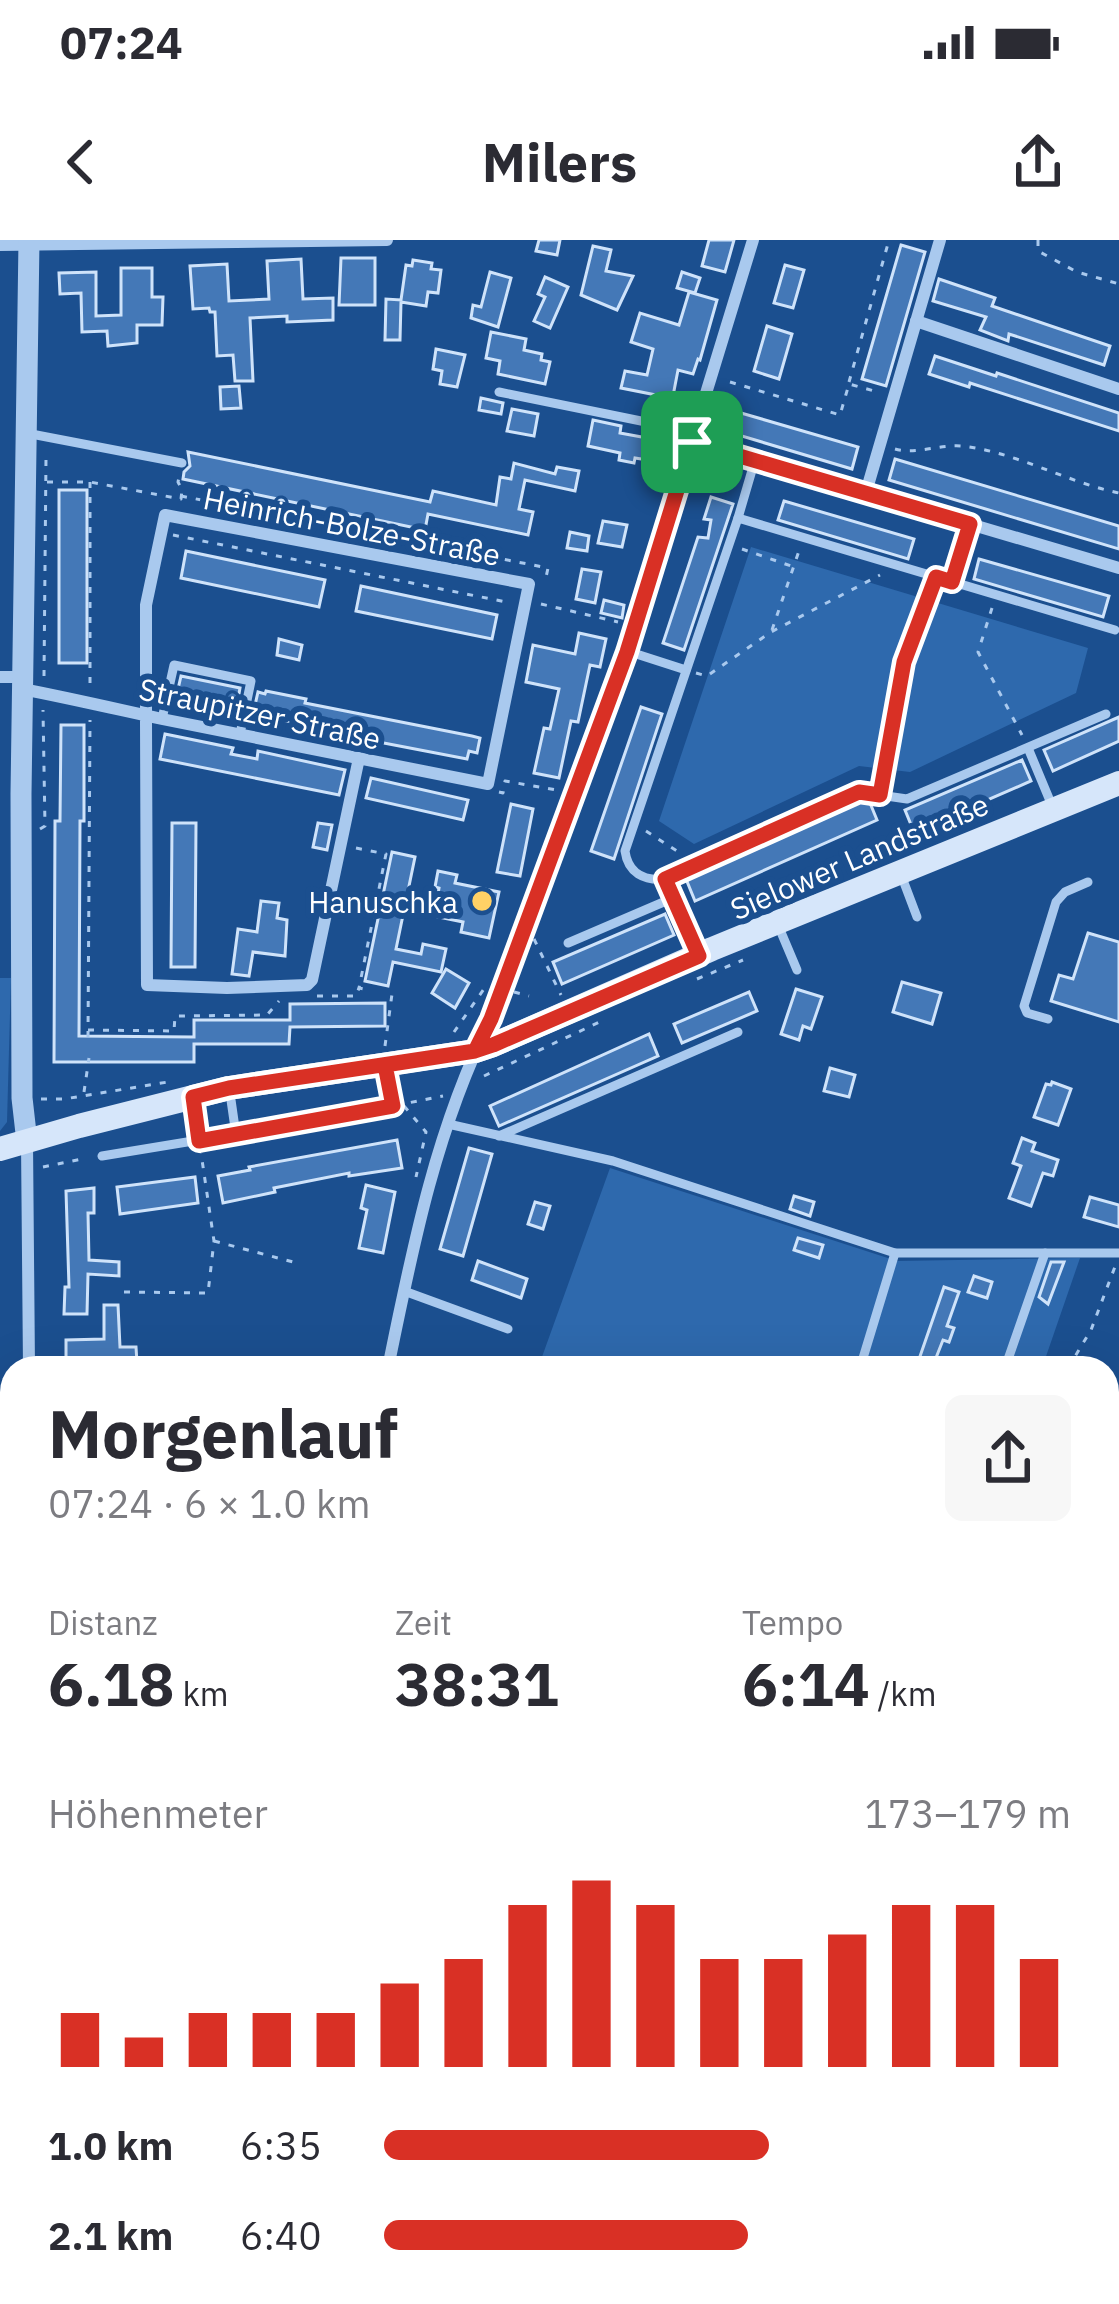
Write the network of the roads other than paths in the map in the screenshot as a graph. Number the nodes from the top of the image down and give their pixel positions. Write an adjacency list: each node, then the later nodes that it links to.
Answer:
1 (387, 240): 4 (street)
2 (753, 240): 10 (street)
3 (940, 240): 6 (street)
4 (29, 243): 5 (street); 9 (street)
5 (0, 245)
6 (916, 321): 7 (street); 13 (street)
7 (1119, 389)
8 (499, 392): 10 (lane)
9 (26, 433): 12 (lane); 21 (street)
10 (694, 437): 11 (street); 19 (street)
11 (755, 460): 13 (street); 14 (lane)
12 (182, 463)
13 (866, 492): 15 (street)
14 (738, 518): 17 (lane); 20 (lane)
15 (970, 524): 16 (street); 17 (lane)
16 (1119, 568)
17 (952, 582): 18 (lane)
18 (1115, 630)
19 (627, 652): 20 (lane); 40 (street)
20 (686, 670): 32 (lane)
21 (15, 681): 23 (street, Straupitzer Straße); 46 (street)
22 (1106, 714): 26 (lane)
23 (146, 716): 24 (street, Straupitzer Straße); 27 (street, Heinrich-Bolze-Straße); 29 (street, Heinrich-Bolze-Straße)
24 (162, 719): 25 (street, Straupitzer Straße); 25 (lane)
25 (240, 734): 27 (street, Straupitzer Straße)
26 (1028, 748): 30 (lane); 32 (lane)
27 (359, 758): 29 (street, Straupitzer Straße)
28 (1119, 783): 30 (main road, Sielower Landstraße)
29 (485, 786)
30 (1053, 808): 31 (main road, Sielower Landstraße)
31 (900, 872): 34 (lane); 35 (main road, Sielower Landstraße)
32 (665, 879): 36 (lane)
33 (1088, 882): 38 (lane)
34 (912, 920)
35 (777, 922): 37 (lane); 40 (main road, Sielower Landstraße)
36 (568, 943)
37 (797, 970)
38 (1048, 1019)
39 (738, 1032): 45 (lane)
40 (475, 1051): 41 (main road, Sielower Landstraße); 43 (street)
41 (229, 1088): 44 (lane); 46 (main road, Sielower Landstraße)
42 (339, 1117): 44 (lane)
43 (448, 1124): 45 (lane); 52 (street)
44 (236, 1135): 48 (lane)
45 (499, 1136): 49 (lane)
46 (27, 1142): 47 (main road, Sielower Landstraße); 54 (street)
47 (0, 1149)
48 (102, 1156)
49 (895, 1253): 50 (lane); 56 (lane)
50 (1045, 1253): 51 (lane); 57 (lane)
51 (1119, 1255)
52 (404, 1291): 53 (lane); 55 (street)
53 (508, 1329)
54 (28, 1356)
55 (390, 1356)
56 (864, 1356)
57 (1009, 1356)

